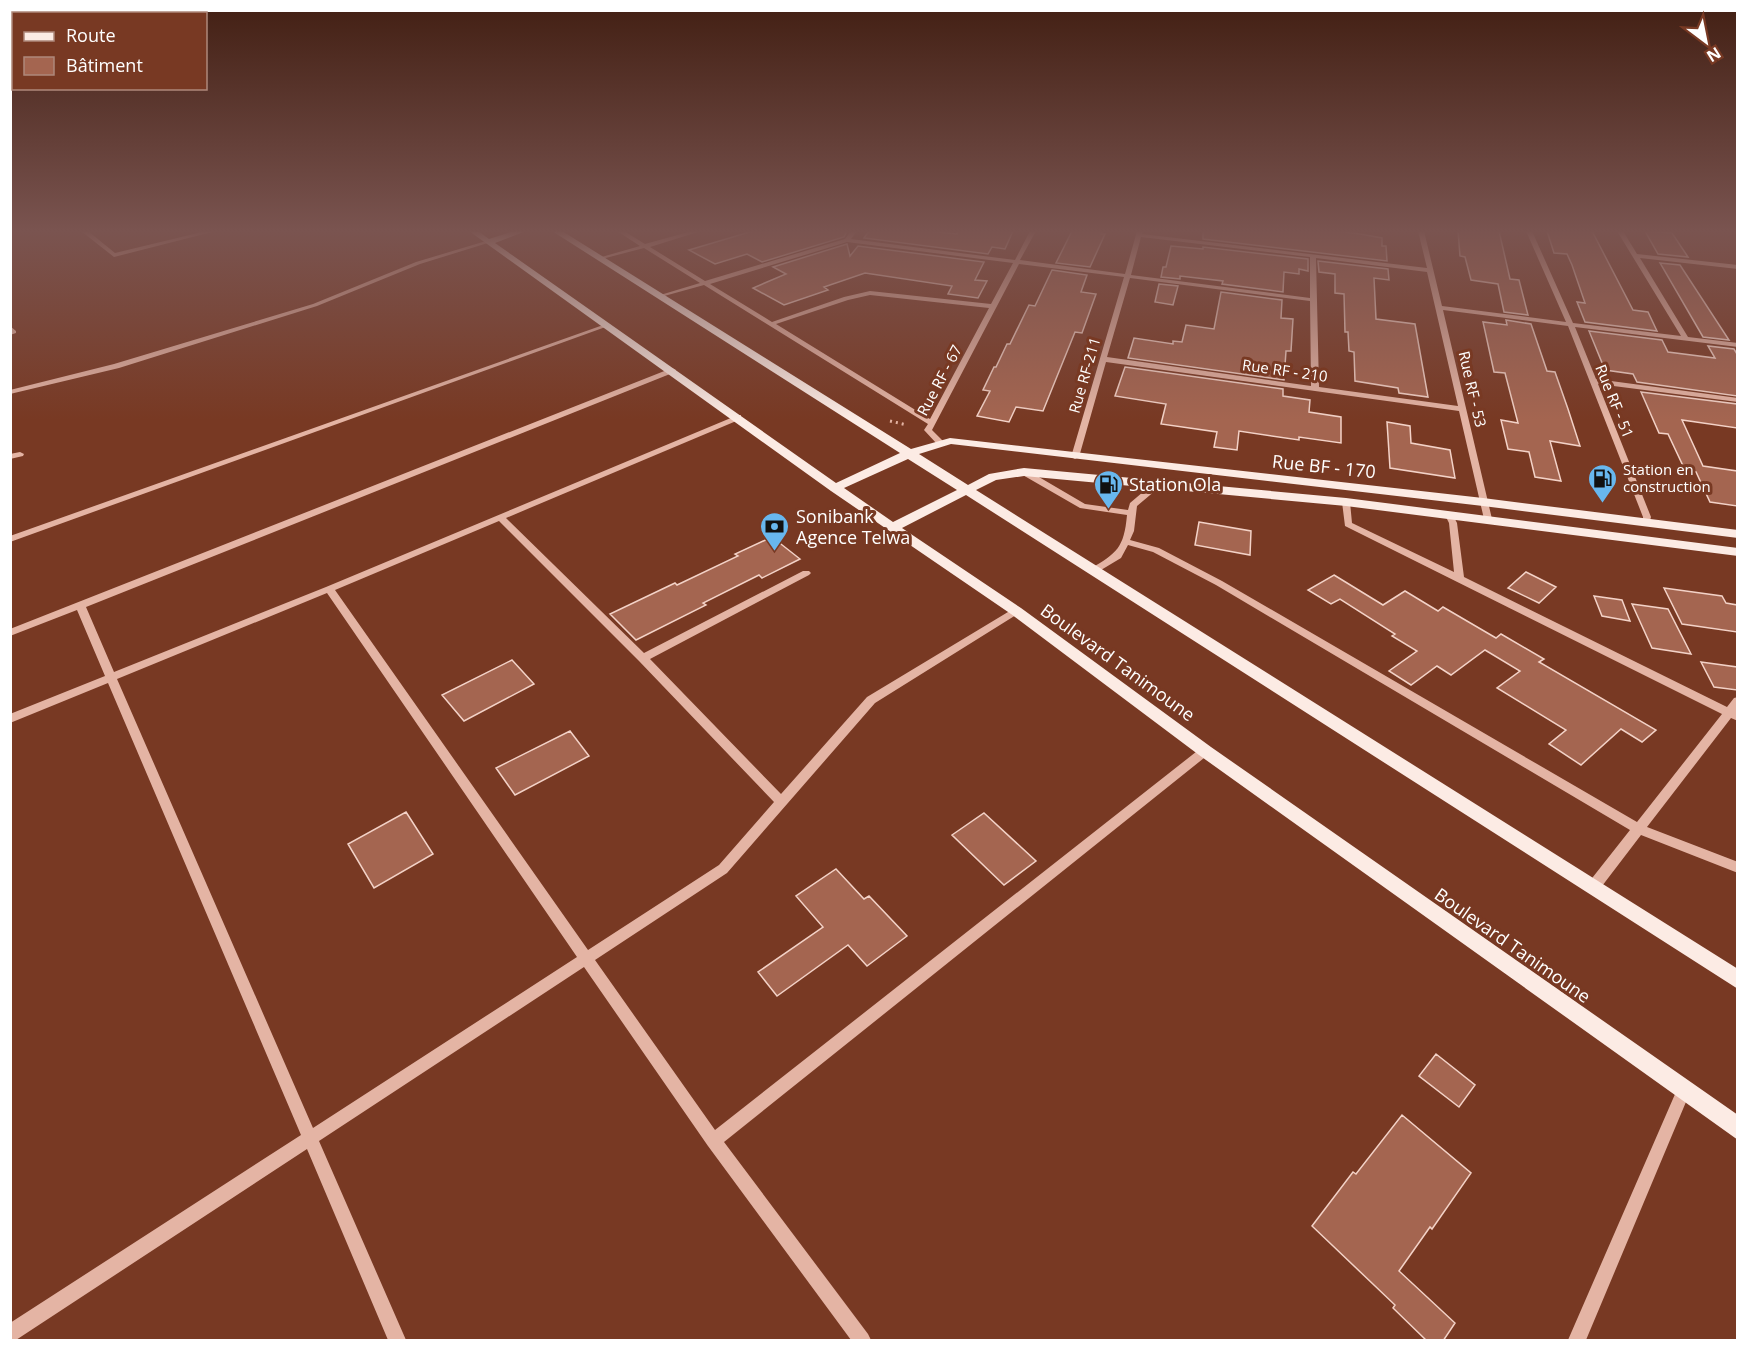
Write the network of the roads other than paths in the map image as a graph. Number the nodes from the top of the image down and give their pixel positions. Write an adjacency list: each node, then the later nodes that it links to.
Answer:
1 (340, 294): 30 (street)
2 (563, 294): 21 (main road, Boulevard Tanimoune)
3 (654, 294): 15 (main road)
4 (668, 294): 15 (street)
5 (723, 294): 20 (street)
6 (865, 294): 20 (street)
7 (880, 294): 17 (street)
8 (1000, 294): 17 (street, Rue RF - 67)
9 (1122, 294): 26 (street, Rue RF-211)
10 (1268, 294): 16 (street)
11 (1314, 294): 16 (street)
12 (1436, 294): 18 (street, Rue RF - 53)
13 (1557, 294): 19 (street, Rue RF - 51)
14 (1658, 294): 24 (street)
15 (659, 297): 37 (main road)
16 (1314, 300): 29 (street)
17 (993, 306): 34 (street, Rue RF - 67)
18 (1439, 308): 19 (street); 32 (street, Rue RF - 53)
19 (1570, 323): 24 (street); 28 (street, Rue RF - 51)
20 (771, 324): 34 (street)
21 (608, 325): 27 (main road, Boulevard Tanimoune); 53 (street)
22 (10, 328): 23 (street)
23 (10, 333)
24 (1686, 339): 25 (street)
25 (1737, 345)
26 (1103, 359): 29 (street, Rue RF - 210); 39 (street, Rue RF-211)
27 (672, 370): 33 (main road, Boulevard Tanimoune); 60 (street)
28 (1593, 381): 31 (street); 50 (street, Rue RF - 51)
29 (1315, 388): 32 (street, Rue RF - 210)
30 (10, 392)
31 (1737, 400)
32 (1463, 409): 45 (street, Rue RF - 53)
33 (738, 417): 42 (main road, Boulevard Tanimoune); 48 (street)
34 (932, 423): 35 (street, Rue RF - 67)
35 (940, 442): 37 (main road, Rue BF - 170); 39 (main road, Rue BF - 170)
36 (20, 454): 38 (street)
37 (908, 454): 42 (main road, Rue BF - 170); 43 (main road)
38 (10, 457)
39 (1075, 457): 45 (main road, Rue BF - 170)
40 (1024, 472): 41 (main road, Rue BF - 170); 43 (main road, Rue BF - 170); 46 (street)
41 (1159, 483): 44 (main road, Rue BF - 170); 46 (street)
42 (835, 488): 51 (main road, Boulevard Tanimoune)
43 (966, 490): 51 (main road, Rue BF - 170); 56 (main road)
44 (1346, 502): 47 (main road, Rue BF - 170); 58 (street)
45 (1483, 502): 49 (street, Rue RF - 53); 50 (main road, Rue BF - 170)
46 (1132, 513): 54 (street)
47 (1449, 514): 49 (main road, Rue BF - 170); 58 (street)
48 (500, 517): 59 (street); 63 (street)
49 (1488, 519): 55 (main road, Rue BF - 170)
50 (1646, 522): 52 (main road, Rue BF - 170)
51 (893, 527): 61 (main road, Boulevard Tanimoune)
52 (1737, 534)
53 (10, 538)
54 (1125, 542): 56 (street); 70 (street)
55 (1737, 552)
56 (1093, 571): 72 (main road)
57 (806, 573): 63 (street)
58 (1459, 579): 66 (street)
59 (329, 589): 64 (street); 73 (street)
60 (80, 605): 62 (street); 64 (street)
61 (1016, 611): 68 (main road, Boulevard Tanimoune); 69 (street)
62 (10, 633)
63 (643, 658): 69 (street)
64 (112, 678): 67 (street); 77 (street)
65 (1737, 701): 66 (street)
66 (1733, 715): 70 (street)
67 (10, 719)
68 (1206, 751): 75 (main road, Boulevard Tanimoune); 78 (street)
69 (781, 802): 73 (street)
70 (1639, 829): 71 (street); 72 (street)
71 (1737, 868)
72 (1594, 886): 74 (main road)
73 (586, 958): 77 (street); 78 (street)
74 (1737, 980)
75 (1684, 1090): 76 (main road, Boulevard Tanimoune); 82 (street)
76 (1737, 1129)
77 (310, 1138): 79 (street); 80 (street)
78 (713, 1141): 81 (street)
79 (10, 1334)
80 (397, 1341)
81 (862, 1341)
82 (1577, 1341)

